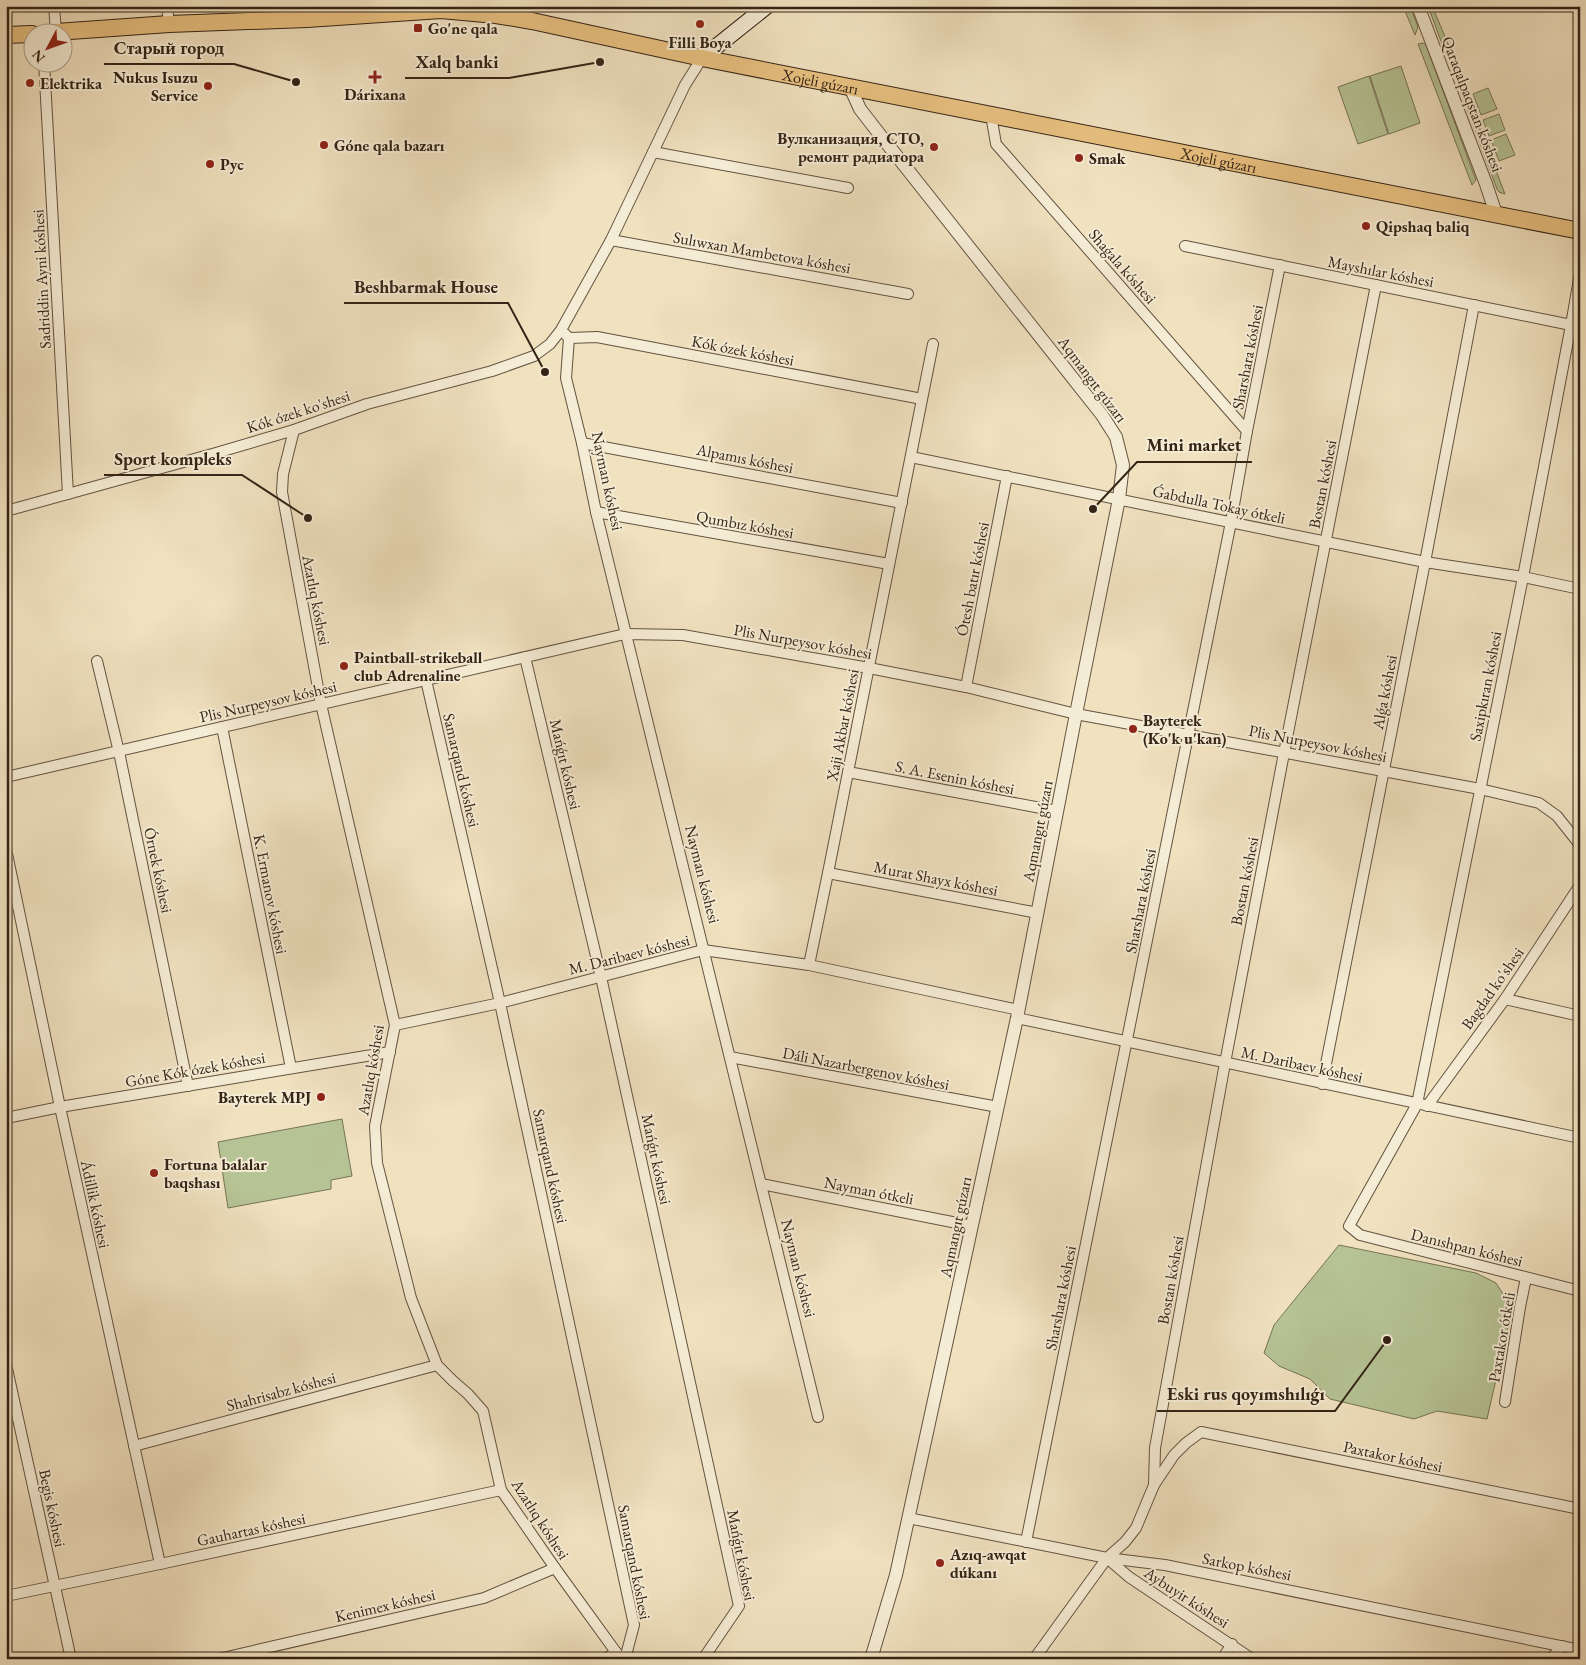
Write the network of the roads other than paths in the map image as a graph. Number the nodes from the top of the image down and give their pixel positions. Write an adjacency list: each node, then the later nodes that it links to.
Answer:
1 (54, 6): 6 (street)
2 (167, 6): 7 (street)
3 (767, 6): 11 (main road)
4 (1418, 6): 17 (street, Qaraqalpaqstan kóshesi)
5 (499, 11): 7 (main road, Xojeli gúzarı); 11 (main road, Xojeli gúzarı)
6 (55, 22)
7 (169, 24): 8 (main road, Xojeli gúzarı)
8 (72, 31)
9 (22, 34): 10 (main road)
10 (6, 35)
11 (702, 58): 13 (main road, Xojeli gúzarı); 15 (street)
12 (45, 72): 36 (street, Sadriddin Ayni kóshesi)
13 (850, 87): 14 (main road, Xojeli gúzarı); 37 (street, Aqmangıt gúzarı)
14 (991, 115): 17 (main road, Xojeli gúzarı); 32 (street, Shaǵala kóshesi)
15 (653, 152): 16 (street); 19 (street)
16 (848, 188)
17 (1496, 214): 18 (main road, Xojeli gúzarı)
18 (1580, 231)
19 (610, 240): 24 (street, Sulıwxan Mambetova kóshesi); 27 (street)
20 (1185, 246): 21 (street, Mayshılar kóshesi)
21 (1280, 266): 23 (street, Mayshılar kóshesi); 32 (street, Sharshara kóshesi)
22 (1580, 273): 26 (street, Saxipkıran kóshesi)
23 (1376, 285): 25 (street, Mayshılar kóshesi); 42 (street, Bostan kóshesi)
24 (908, 294)
25 (1474, 305): 26 (street, Mayshılar kóshesi); 43 (street, Alǵa kóshesi)
26 (1571, 325): 45 (street, Saxipkıran kóshesi)
27 (561, 330): 28 (street); 31 (street, Kók ózek ko'shesi)
28 (569, 338): 30 (street, Kók ózek kóshesi); 33 (street, Nayman kóshesi)
29 (932, 344): 30 (street, Xaji Akbar kóshesi)
30 (922, 399): 34 (street, Xaji Akbar kóshesi)
31 (294, 430): 36 (street, Kók ózek ko'shesi); 53 (street, Azatlıq kóshesi)
32 (1247, 430): 41 (street, Sharshara kóshesi)
33 (582, 443): 38 (street, Alpamıs kóshesi); 40 (street, Nayman kóshesi)
34 (911, 457): 35 (street, Ǵabdulla Tokay ótkeli); 38 (street, Xaji Akbar kóshesi)
35 (1007, 476): 37 (street, Ǵabdulla Tokay ótkeli); 52 (street, Ótesh batır kóshesi)
36 (68, 494): 39 (street, Kók ózek ko'shesi)
37 (1119, 499): 41 (street, Ǵabdulla Tokay ótkeli); 54 (street, Aqmangıt gúzarı)
38 (902, 503): 44 (street, Xaji Akbar kóshesi)
39 (6, 511)
40 (596, 512): 44 (street, Qumbız kóshesi); 47 (street, Nayman kóshesi)
41 (1231, 522): 42 (street, Ǵabdulla Tokay ótkeli); 56 (street, Sharshara kóshesi)
42 (1327, 541): 43 (street, Ǵabdulla Tokay ótkeli); 58 (street, Bostan kóshesi)
43 (1425, 562): 45 (street, Ǵabdulla Tokay ótkeli); 59 (street, Alǵa kóshesi)
44 (890, 564): 50 (street, Xaji Akbar kóshesi)
45 (1523, 577): 46 (street, Ǵabdulla Tokay ótkeli); 62 (street, Saxipkıran kóshesi)
46 (1580, 589)
47 (625, 634): 48 (street, Plis Nurpeysov kóshesi); 50 (street, Plis Nurpeysov kóshesi); 69 (street, Nayman kóshesi)
48 (526, 657): 51 (street, Plis Nurpeysov kóshesi); 71 (street, Mańǵıt kóshesi)
49 (97, 661): 57 (street, Órnek kóshesi)
50 (869, 668): 52 (street, Plis Nurpeysov kóshesi); 60 (street, Xaji Akbar kóshesi)
51 (426, 680): 53 (street, Plis Nurpeysov kóshesi); 73 (street, Samarqand kóshesi)
52 (966, 687): 54 (street, Plis Nurpeysov kóshesi)
53 (322, 704): 55 (street, Plis Nurpeysov kóshesi); 76 (street, Azatlıq kóshesi)
54 (1076, 714): 56 (street, Plis Nurpeysov kóshesi); 63 (street, Aqmangıt gúzarı)
55 (222, 727): 57 (street, Plis Nurpeysov kóshesi); 81 (street, K. Ermanov kóshesi)
56 (1189, 734): 58 (street, Plis Nurpeysov kóshesi); 77 (street, Sharshara kóshesi)
57 (119, 752): 61 (street, Plis Nurpeysov kóshesi); 83 (street, Órnek kóshesi)
58 (1284, 753): 59 (street, Plis Nurpeysov kóshesi); 80 (street, Bostan kóshesi)
59 (1384, 771): 62 (street, Plis Nurpeysov kóshesi); 82 (street, Alǵa kóshesi)
60 (848, 772): 63 (street, S. A. Esenin kóshesi); 66 (street, Xaji Akbar kóshesi)
61 (6, 777)
62 (1480, 789): 64 (street, Plis Nurpeysov kóshesi); 84 (street, Saxipkıran kóshesi)
63 (1057, 812): 68 (street, Aqmangıt gúzarı)
64 (1580, 844)
65 (6, 849): 85 (street, Ádillik kóshesi)
66 (828, 873): 68 (street, Murat Shayx kóshesi); 70 (street, Xaji Akbar kóshesi)
67 (1580, 885): 72 (street, Bagdad ko'shesi)
68 (1038, 913): 74 (street, Aqmangıt gúzarı)
69 (703, 950): 70 (street, M. Daribaev kóshesi); 71 (street, M. Daribaev kóshesi); 79 (street, Nayman kóshesi)
70 (808, 966): 74 (street, M. Daribaev kóshesi)
71 (601, 977): 73 (street, M. Daribaev kóshesi); 115 (street, Mańǵıt kóshesi)
72 (1505, 999): 75 (street); 84 (street, Bagdad ko'shesi)
73 (500, 1003): 76 (street, M. Daribaev kóshesi); 111 (street, Samarqand kóshesi)
74 (1018, 1014): 77 (street, M. Daribaev kóshesi); 86 (street, Aqmangıt gúzarı)
75 (1580, 1016)
76 (395, 1025): 78 (street, Azatlıq kóshesi)
77 (1127, 1042): 80 (street, M. Daribaev kóshesi); 102 (street, Sharshara kóshesi)
78 (390, 1052): 81 (street, Góne Kók ózek kóshesi); 94 (street, Azatlıq kóshesi)
79 (730, 1057): 86 (street, Dáli Nazarbergenov kóshesi); 89 (street, Nayman kóshesi)
80 (1225, 1063): 82 (street, M. Daribaev kóshesi); 98 (street, Bostan kóshesi)
81 (291, 1068): 83 (street, Góne Kók ózek kóshesi)
82 (1322, 1084): 84 (street, M. Daribaev kóshesi)
83 (188, 1086): 85 (street, Góne Kók ózek kóshesi)
84 (1422, 1106): 88 (street, M. Daribaev kóshesi); 91 (street, Danıshpan kóshesi)
85 (60, 1107): 87 (street, Góne Kók ózek kóshesi); 97 (street, Ádillik kóshesi)
86 (998, 1108): 90 (street, Aqmangıt gúzarı)
87 (6, 1118)
88 (1580, 1138)
89 (761, 1184): 90 (street, Nayman ótkeli); 96 (street, Nayman kóshesi)
90 (972, 1226): 101 (street, Aqmangıt gúzarı)
91 (1526, 1278): 92 (street, Danıshpan kóshesi); 95 (street, Paxtakor ótkeli)
92 (1580, 1291)
93 (6, 1364): 106 (street, Begis kóshesi)
94 (437, 1365): 97 (street, Shahrisabz kóshesi); 99 (street, Azatlıq kóshesi)
95 (1505, 1402)
96 (818, 1417)
97 (134, 1446): 104 (street, Ádillik kóshesi)
98 (1154, 1485): 100 (street, Paxtakor kóshesi); 103 (street)
99 (501, 1490): 104 (street, Gauhartas kóshesi); 105 (street, Azatlıq kóshesi)
100 (1580, 1509)
101 (908, 1518): 102 (street, Sarkop kóshesi); 116 (street, Aqmangıt gúzarı)
102 (1026, 1542): 103 (street, Sarkop kóshesi)
103 (1107, 1558): 108 (street, Aybuyir kóshesi); 109 (street, Sarkop kóshesi); 117 (street)
104 (160, 1564): 106 (street, Gauhartas kóshesi)
105 (555, 1568): 111 (street, Azatlıq kóshesi); 113 (street, Kenimex kóshesi)
106 (55, 1586): 107 (street, Gauhartas kóshesi); 112 (street, Begis kóshesi)
107 (6, 1596)
108 (1232, 1644): 118 (street); 119 (street, Aybuyir kóshesi)
109 (1562, 1646): 110 (street, Sarkop kóshesi); 120 (street)
110 (1579, 1647)
111 (621, 1656): 114 (street)
112 (71, 1659)
113 (218, 1659)
114 (605, 1659)
115 (703, 1659)
116 (872, 1659)
117 (1034, 1659)
118 (1222, 1659)
119 (1252, 1659)
120 (1551, 1659)

